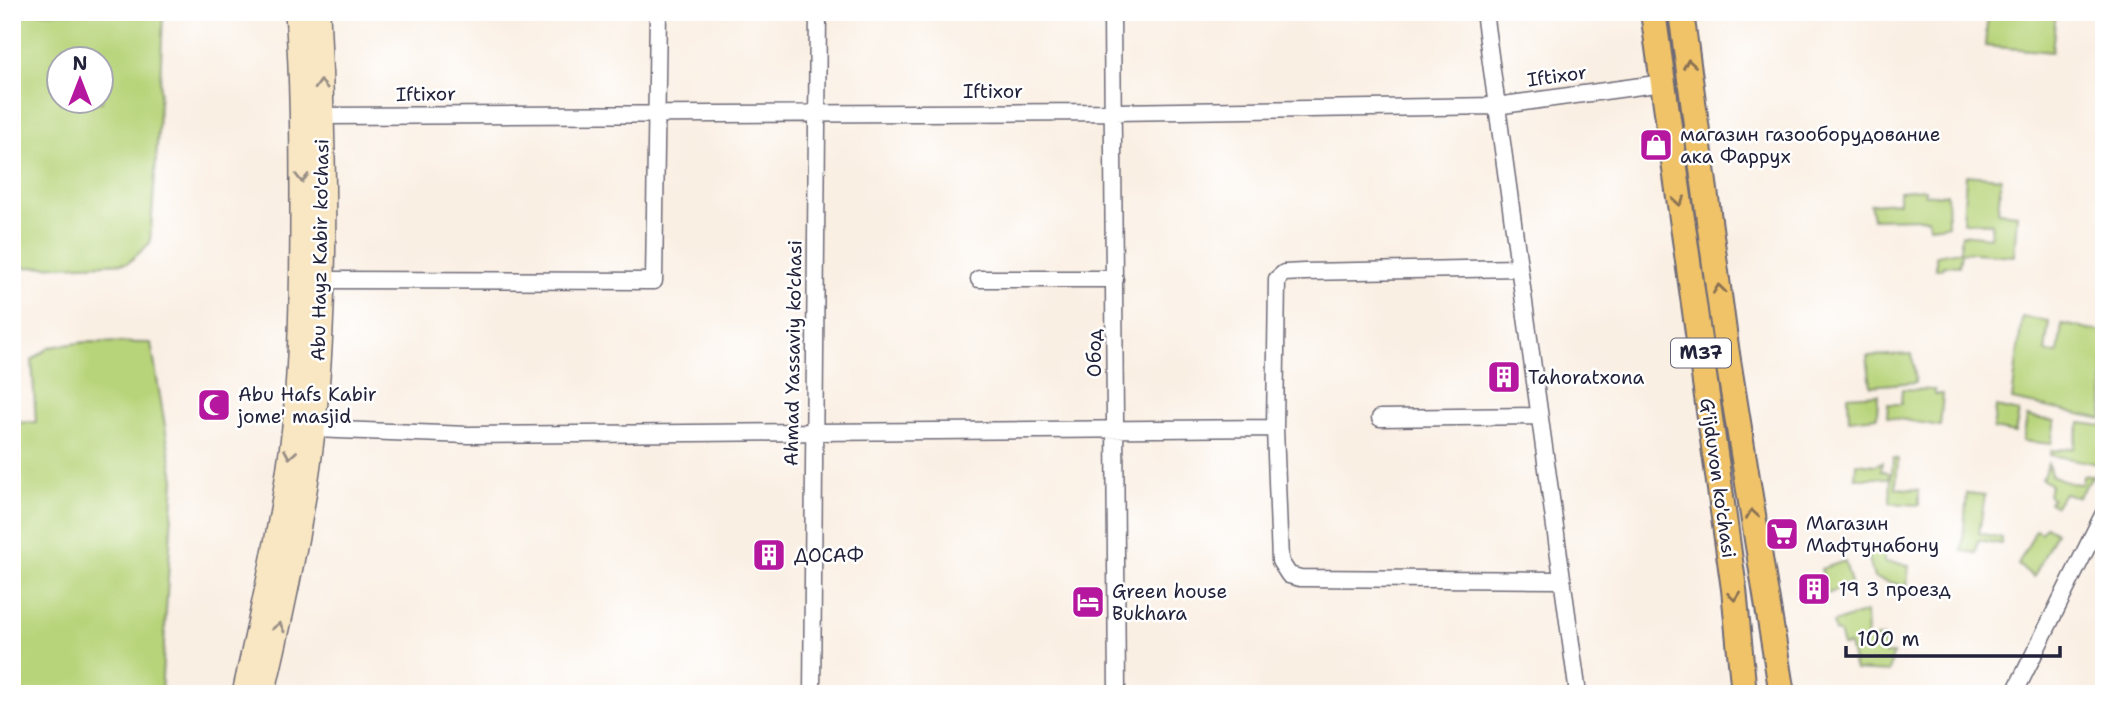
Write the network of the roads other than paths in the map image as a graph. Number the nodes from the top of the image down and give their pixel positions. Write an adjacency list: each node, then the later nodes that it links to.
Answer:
1 (297, 12): 28 (main road, Abu Hayz Kabir ko'chasi, one-way to 28)
2 (318, 12): 14 (main road, Abu Hayz Kabir ko'chasi, one-way to 2)
3 (658, 12): 12 (street)
4 (818, 12): 13 (street, Ahmad Yassaviy ko'chasi)
5 (1112, 12): 11 (street, Обод)
6 (1484, 12): 10 (street)
7 (1653, 12): 9 (main road, G'ijduvon ko'chasi / M37)
8 (1681, 12): 27 (main road, G'ijduvon ko'chasi / M37, one-way to 8)
9 (1663, 83): 10 (street, Iftixor); 33 (main road, G'ijduvon ko'chasi / M37, one-way to 33)
10 (1496, 106): 11 (street, Iftixor); 15 (street)
11 (1113, 112): 13 (street, Iftixor); 17 (street, Обод)
12 (657, 113): 13 (street, Iftixor); 14 (street, Iftixor); 18 (street)
13 (817, 113): 24 (street, Ahmad Yassaviy ko'chasi)
14 (323, 116): 18 (main road, Abu Hayz Kabir ko'chasi)
15 (1518, 268): 19 (street); 21 (street)
16 (979, 279): 17 (street)
17 (1115, 279): 23 (street, Обод)
18 (323, 280): 22 (main road, Abu Hayz Kabir ko'chasi)
19 (1539, 416): 20 (street); 26 (street)
20 (1380, 418)
21 (1275, 428): 23 (street); 26 (street)
22 (313, 429): 24 (street); 29 (main road, Abu Hayz Kabir ko'chasi, one-way to 22)
23 (1115, 429): 24 (street); 31 (street, Обод)
24 (813, 431): 30 (street, Ahmad Yassaviy ko'chasi)
25 (2104, 513): 36 (street)
26 (1561, 580): 32 (street)
27 (1777, 654): 34 (main road, M37); 35 (main road)
28 (244, 694)
29 (263, 694)
30 (812, 694)
31 (1118, 694)
32 (1578, 694)
33 (1744, 694)
34 (1782, 694)
35 (1798, 694)
36 (2014, 694)

